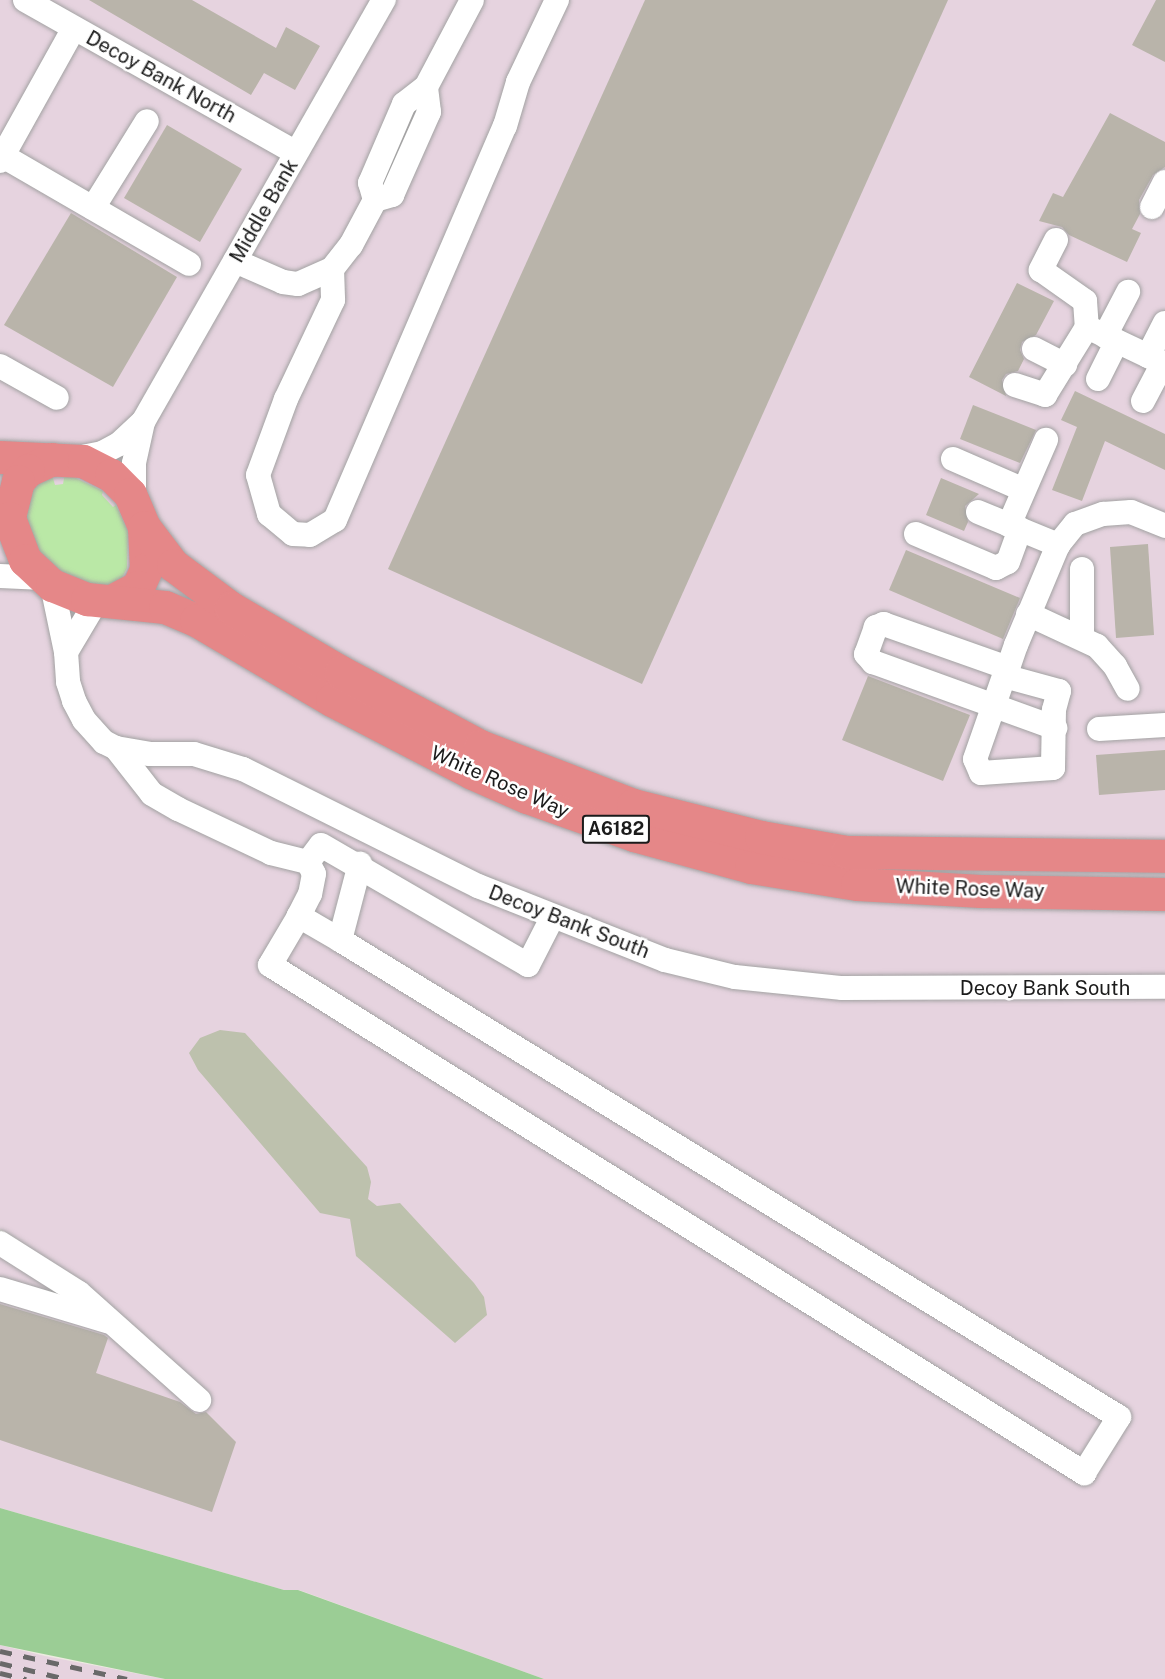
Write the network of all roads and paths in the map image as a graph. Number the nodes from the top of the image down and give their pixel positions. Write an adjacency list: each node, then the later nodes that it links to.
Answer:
1 (25, 0): 5 (street, Decoy Bank North)
2 (384, 0): 8 (street, Middle Bank)
3 (472, 0): 16 (street)
4 (557, 0): 16 (street)
5 (52, 7): 6 (street, Decoy Bank North)
6 (74, 28): 8 (street, Decoy Bank North); 9 (street)
7 (147, 122): 12 (street)
8 (297, 153): 14 (street, Middle Bank)
9 (2, 158): 12 (street)
10 (1165, 182): 11 (street)
11 (1152, 207)
12 (93, 208): 15 (street)
13 (1056, 240): 19 (street)
14 (235, 261): 16 (street); 28 (street, Middle Bank)
15 (189, 264)
16 (332, 269)
17 (1128, 292): 19 (street)
18 (1165, 323): 21 (street)
19 (1103, 335): 21 (street); 22 (street); 24 (street)
20 (1034, 349): 22 (street)
21 (1159, 361): 27 (street)
22 (1065, 365): 25 (street)
23 (0, 366): 26 (street)
24 (1098, 379)
25 (1015, 385)
26 (57, 398)
27 (1143, 401)
28 (143, 422): 31 (street, Middle Bank); 35 (street, Middle Bank)
29 (1046, 440): 33 (street)
30 (0, 457): 31 (highway, White Rose Way)
31 (62, 459): 35 (highway, White Rose Way); 37 (highway, White Rose Way)
32 (953, 459): 33 (street)
33 (1024, 490): 38 (street)
34 (978, 512): 38 (street)
35 (139, 514): 44 (highway); 55 (highway, White Rose Way / A6182)
36 (1165, 526): 40 (street)
37 (5, 527): 43 (highway, White Rose Way)
38 (1015, 527): 39 (street); 40 (street)
39 (916, 534)
40 (1058, 545): 45 (street)
41 (1082, 569): 46 (street)
42 (0, 576): 43 (street)
43 (48, 582): 44 (highway, White Rose Way); 47 (street, Decoy Bank South)
44 (106, 600): 47 (street); 58 (highway, White Rose Way / A6182)
45 (1028, 614): 46 (street); 48 (street)
46 (1082, 638): 49 (street)
47 (66, 652): 54 (street, Decoy Bank South)
48 (1006, 672): 50 (street); 50 (street); 52 (street)
49 (1128, 688)
50 (994, 707): 52 (street); 52 (street)
51 (1165, 725): 53 (street)
52 (1054, 728)
53 (1099, 729)
54 (116, 748): 56 (street); 60 (street, Decoy Bank South)
55 (1165, 856)
56 (308, 862): 57 (street); 59 (street)
57 (360, 864): 60 (street); 61 (street)
58 (1165, 894)
59 (299, 916): 61 (street); 61 (street)
60 (552, 918): 62 (street, Decoy Bank South)
61 (340, 940)
62 (1165, 987)
63 (0, 1243): 65 (street)
64 (0, 1289): 65 (street)
65 (114, 1323): 66 (street)
66 (199, 1400)

